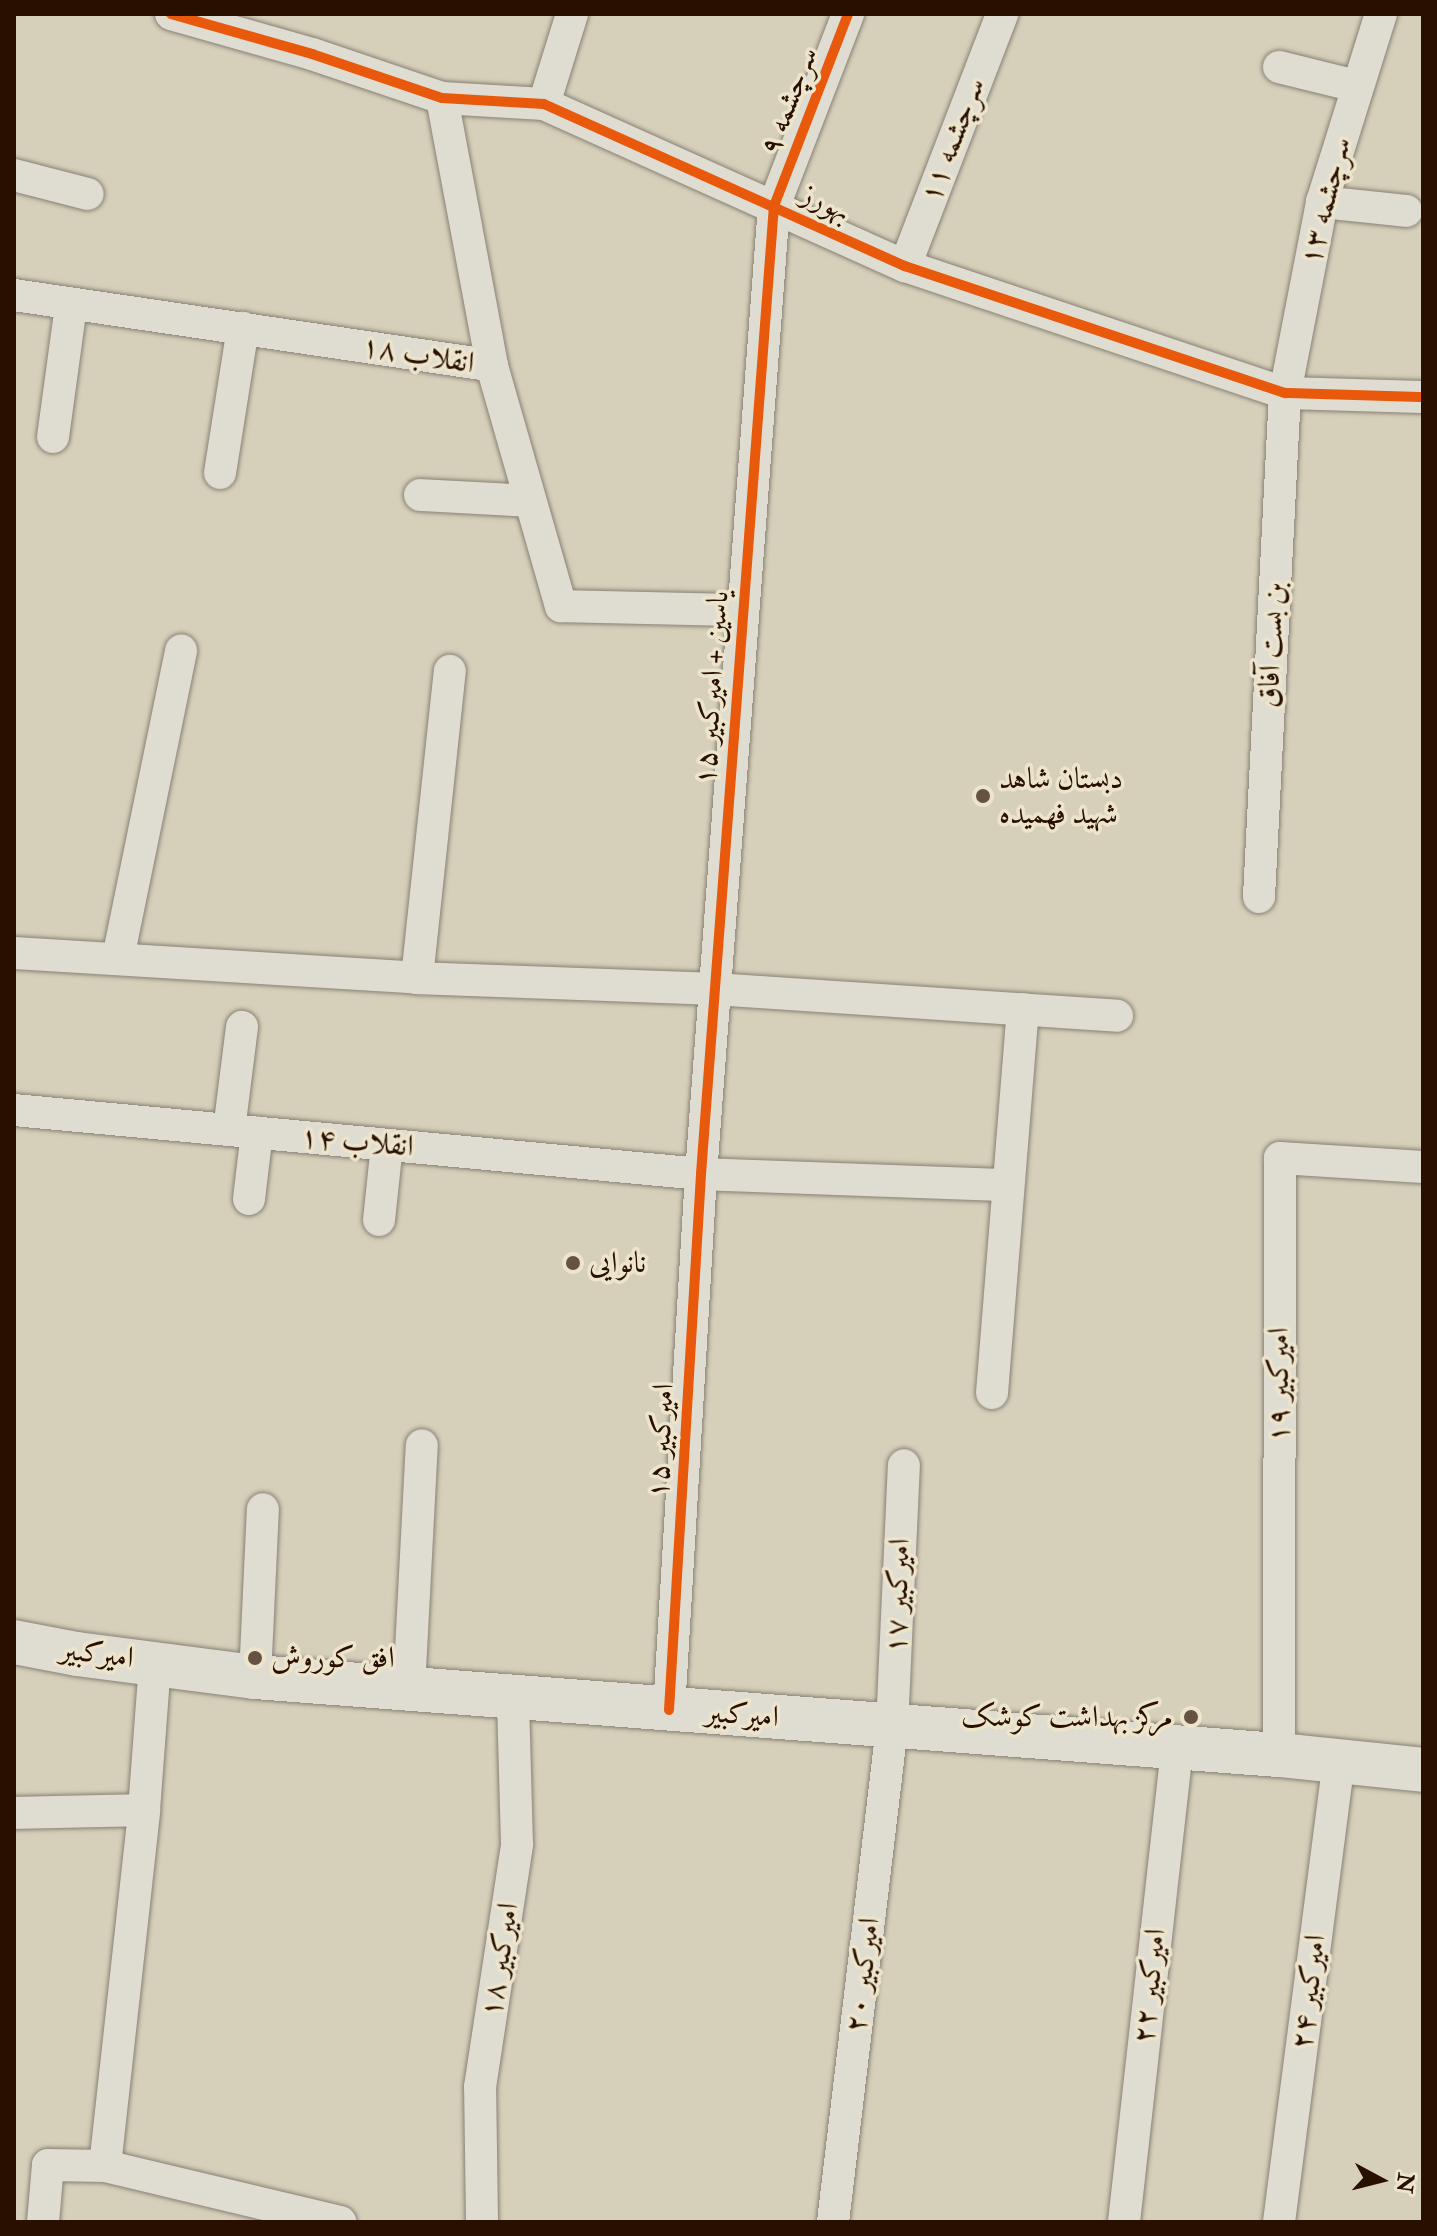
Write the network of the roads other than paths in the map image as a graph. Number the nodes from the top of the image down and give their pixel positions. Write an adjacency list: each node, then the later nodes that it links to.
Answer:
1 (171, 14): 8 (street, بهورز)
2 (572, 14): 9 (street)
3 (848, 14): 13 (street, سرچشمه ۹)
4 (1002, 14): 15 (street, سرچشمه ۱۱)
5 (1381, 14): 7 (street, سرچشمه ۱۳)
6 (1279, 67): 7 (street)
7 (1356, 86): 12 (street, سرچشمه ۱۳)
8 (442, 98): 9 (street, بهورز); 19 (street)
9 (544, 104): 13 (street, بهورز)
10 (14, 175): 11 (street)
11 (88, 194)
12 (1322, 202): 14 (street); 20 (street, سرچشمه ۱۳)
13 (774, 206): 15 (street, بهورز); 26 (street, یاسین + امیرکبیر ۱۵)
14 (1407, 211)
15 (905, 266): 20 (street, بهورز)
16 (14, 295): 17 (street, انقلاب ۱۸)
17 (71, 306): 18 (street, انقلاب ۱۸); 22 (street)
18 (243, 328): 19 (street, انقلاب ۱۸); 23 (street)
19 (492, 366): 25 (street, انقلاب ۱۸)
20 (1285, 393): 21 (street, بهورز); 29 (street, بن بست آفاق)
21 (1423, 397)
22 (53, 437)
23 (220, 473)
24 (420, 495): 25 (street)
25 (530, 501): 26 (street, انقلاب ۱۸)
26 (741, 610): 33 (street, یاسین + امیرکبیر ۱۵)
27 (181, 650): 31 (street)
28 (450, 671): 32 (street)
29 (1259, 897)
30 (14, 953): 31 (street)
31 (118, 958): 32 (street)
32 (417, 978): 33 (street)
33 (715, 989): 34 (street); 41 (street, یاسین + امیرکبیر ۱۵)
34 (1023, 1009): 35 (street); 42 (street)
35 (1117, 1016)
36 (242, 1027): 38 (street)
37 (14, 1110): 38 (street, انقلاب ۱۴)
38 (243, 1131): 39 (street, انقلاب ۱۴); 43 (street)
39 (387, 1145): 41 (street, انقلاب ۱۴); 44 (street)
40 (1423, 1167): 57 (street, امیرکبیر ۱۹)
41 (701, 1174): 42 (street, انقلاب ۱۴); 54 (street, امیرکبیر ۱۵)
42 (1007, 1185): 45 (street)
43 (249, 1199)
44 (379, 1220)
45 (992, 1393)
46 (422, 1445): 52 (street)
47 (904, 1465): 55 (street, امیرکبیر ۱۷)
48 (263, 1509): 51 (street)
49 (14, 1642): 50 (main road, امیرکبیر)
50 (155, 1662): 51 (main road, امیرکبیر); 60 (street)
51 (255, 1677): 52 (main road, امیرکبیر)
52 (409, 1689): 53 (main road, امیرکبیر)
53 (513, 1697): 54 (main road, امیرکبیر); 65 (street, امیرکبیر ۱۸)
54 (669, 1710): 55 (main road, امیرکبیر)
55 (892, 1727): 56 (main road, امیرکبیر); 66 (street, امیرکبیر ۲۰)
56 (1177, 1749): 57 (main road, امیرکبیر); 67 (street, امیرکبیر ۲۲)
57 (1279, 1755): 58 (main road, امیرکبیر)
58 (1339, 1762): 59 (main road, امیرکبیر); 68 (street, امیرکبیر ۲۴)
59 (1423, 1770)
60 (144, 1810): 61 (street); 62 (street)
61 (14, 1813)
62 (105, 2166): 63 (street); 64 (street)
63 (43, 2222)
64 (340, 2222)
65 (482, 2222)
66 (833, 2222)
67 (1124, 2222)
68 (1279, 2222)

